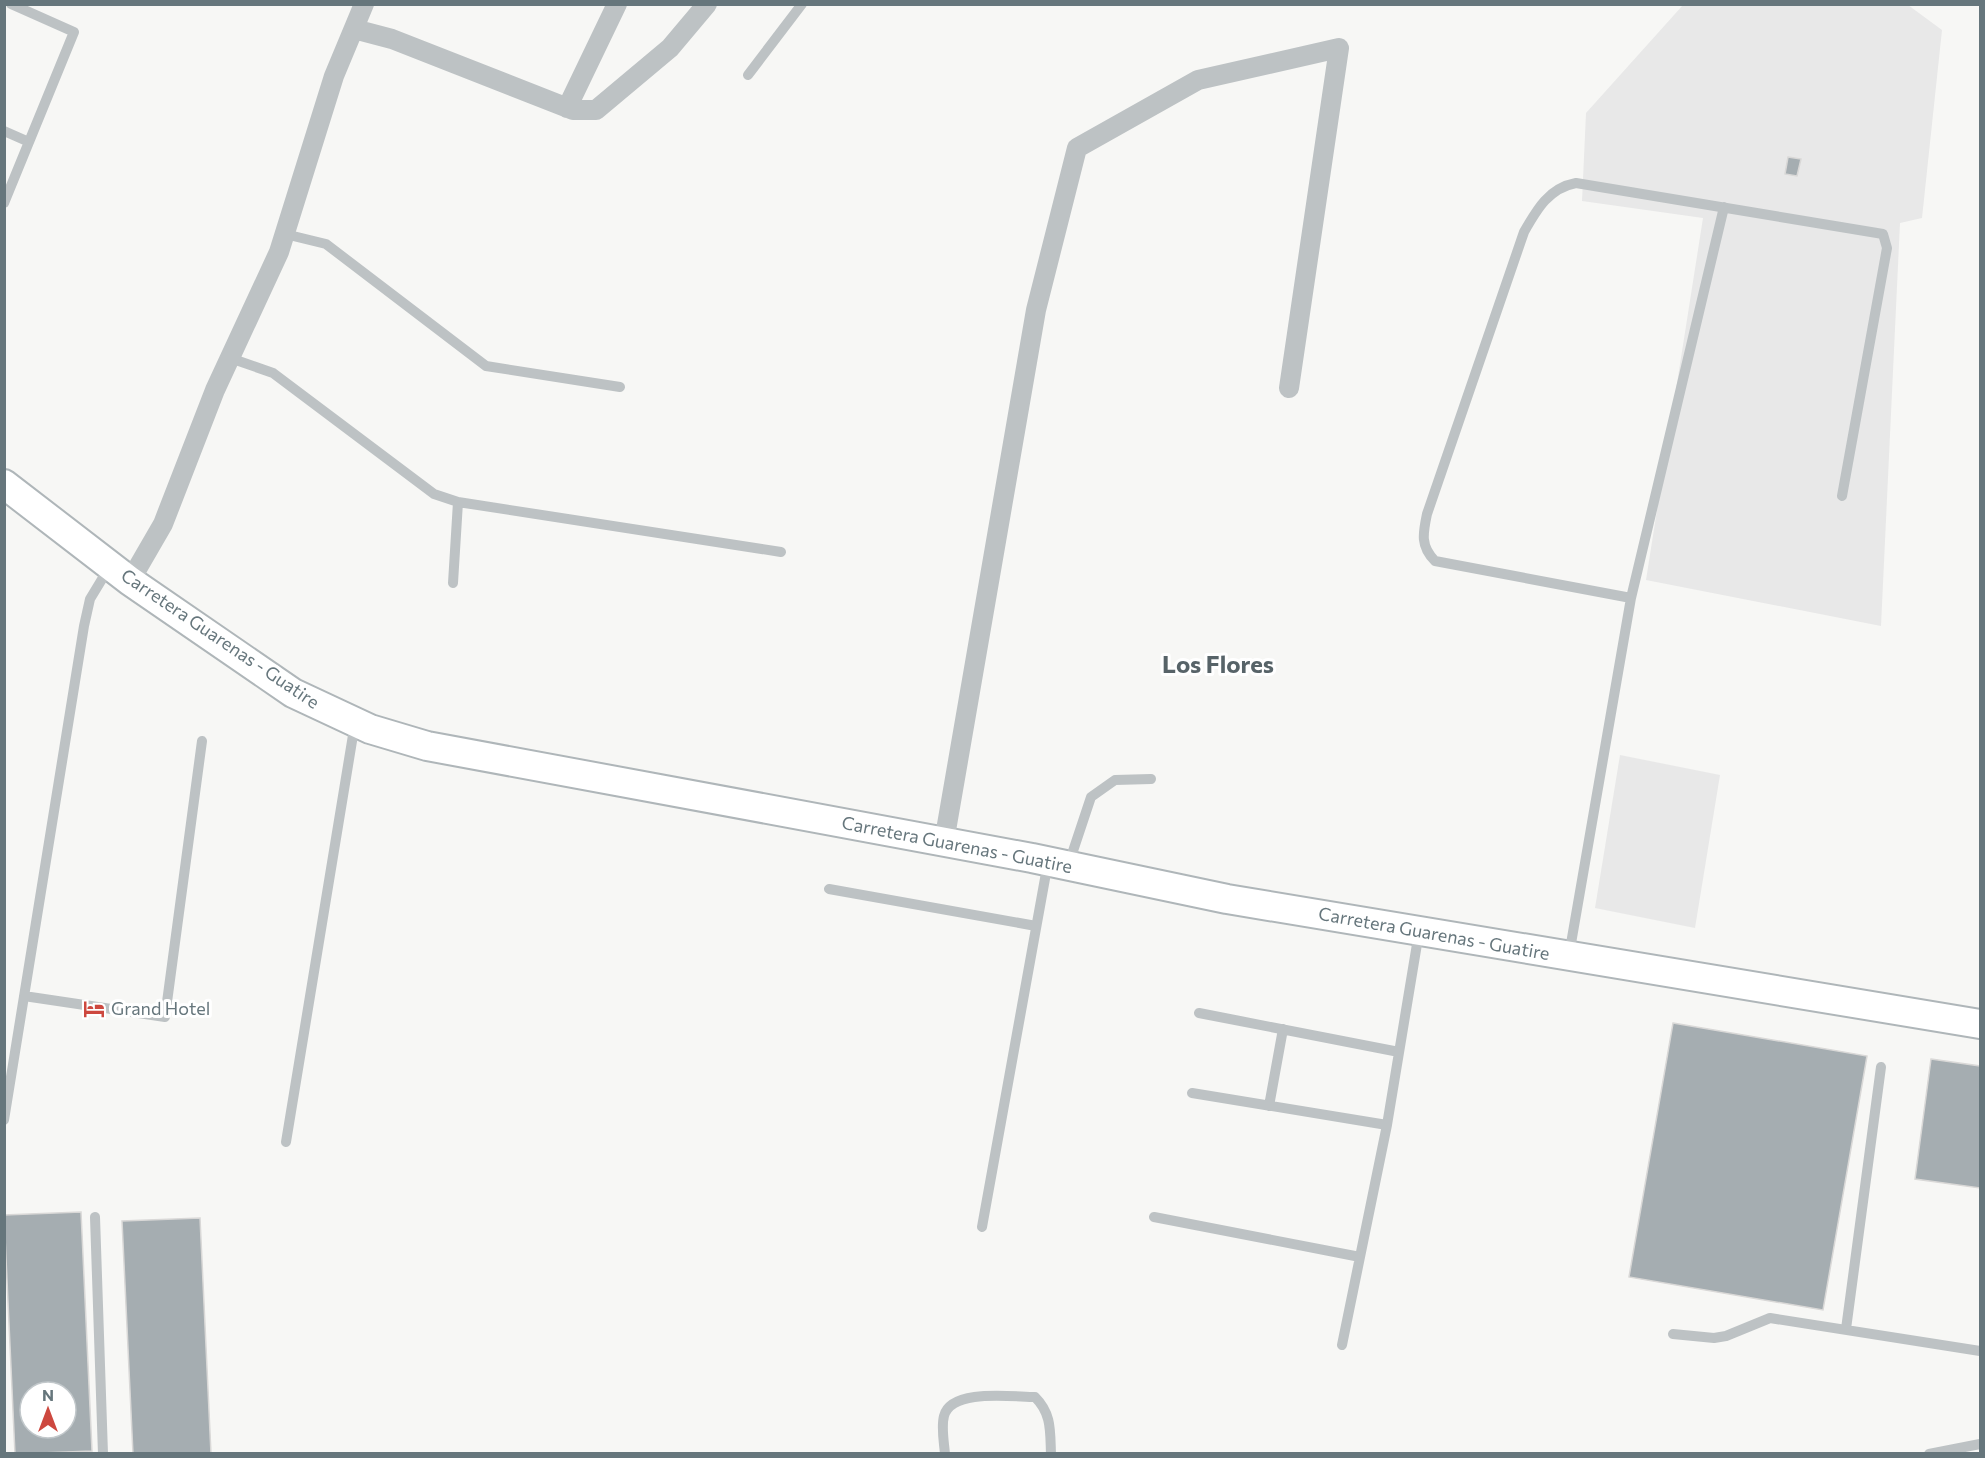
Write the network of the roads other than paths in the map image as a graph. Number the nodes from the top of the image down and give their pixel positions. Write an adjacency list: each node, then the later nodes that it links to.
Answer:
1 (11, 4): 10 (lane)
2 (364, 4): 6 (street)
3 (617, 4): 8 (street)
4 (707, 4): 8 (street)
5 (802, 4): 7 (lane)
6 (354, 29): 8 (street); 14 (street)
7 (747, 75)
8 (567, 108)
9 (4, 131): 10 (lane)
10 (29, 142): 11 (lane)
11 (9, 176): 12 (lane)
12 (4, 203)
13 (1724, 207): 19 (lane); 24 (lane); 24 (lane)
14 (285, 234): 15 (street); 16 (lane)
15 (230, 358): 20 (lane); 22 (street)
16 (620, 387)
17 (1289, 388): 28 (street)
18 (4, 484): 22 (main road, Carretera Guarenas - Guatire)
19 (1842, 496)
20 (458, 502): 21 (lane); 23 (lane)
21 (780, 552)
22 (120, 573): 25 (main road, Carretera Guarenas - Guatire); 34 (lane)
23 (453, 583)
24 (1631, 598): 33 (lane)
25 (355, 723): 28 (main road, Carretera Guarenas - Guatire); 44 (lane)
26 (202, 741): 34 (lane)
27 (1151, 779): 29 (lane)
28 (944, 842): 29 (main road, Carretera Guarenas - Guatire)
29 (1058, 864): 31 (lane); 32 (main road, Carretera Guarenas - Guatire)
30 (829, 889): 31 (lane)
31 (1036, 926): 47 (lane)
32 (1419, 932): 33 (main road, Carretera Guarenas - Guatire); 38 (lane)
33 (1569, 957): 36 (main road, Carretera Guarenas - Guatire)
34 (24, 996): 42 (lane)
35 (1199, 1013): 37 (lane)
36 (1980, 1023)
37 (1283, 1029): 38 (lane); 41 (lane)
38 (1399, 1052): 43 (lane)
39 (1881, 1067): 49 (lane)
40 (1192, 1093): 41 (lane)
41 (1269, 1106): 43 (lane)
42 (4, 1120)
43 (1387, 1125): 48 (lane)
44 (286, 1142)
45 (95, 1217): 54 (lane)
46 (1154, 1217): 48 (lane)
47 (982, 1227)
48 (1360, 1257): 51 (lane)
49 (1846, 1329): 50 (lane); 52 (lane)
50 (1672, 1334)
51 (1342, 1345)
52 (1980, 1351)
53 (1980, 1444): 57 (lane)
54 (103, 1454)
55 (945, 1454): 56 (lane)
56 (1051, 1454)
57 (1929, 1454)

